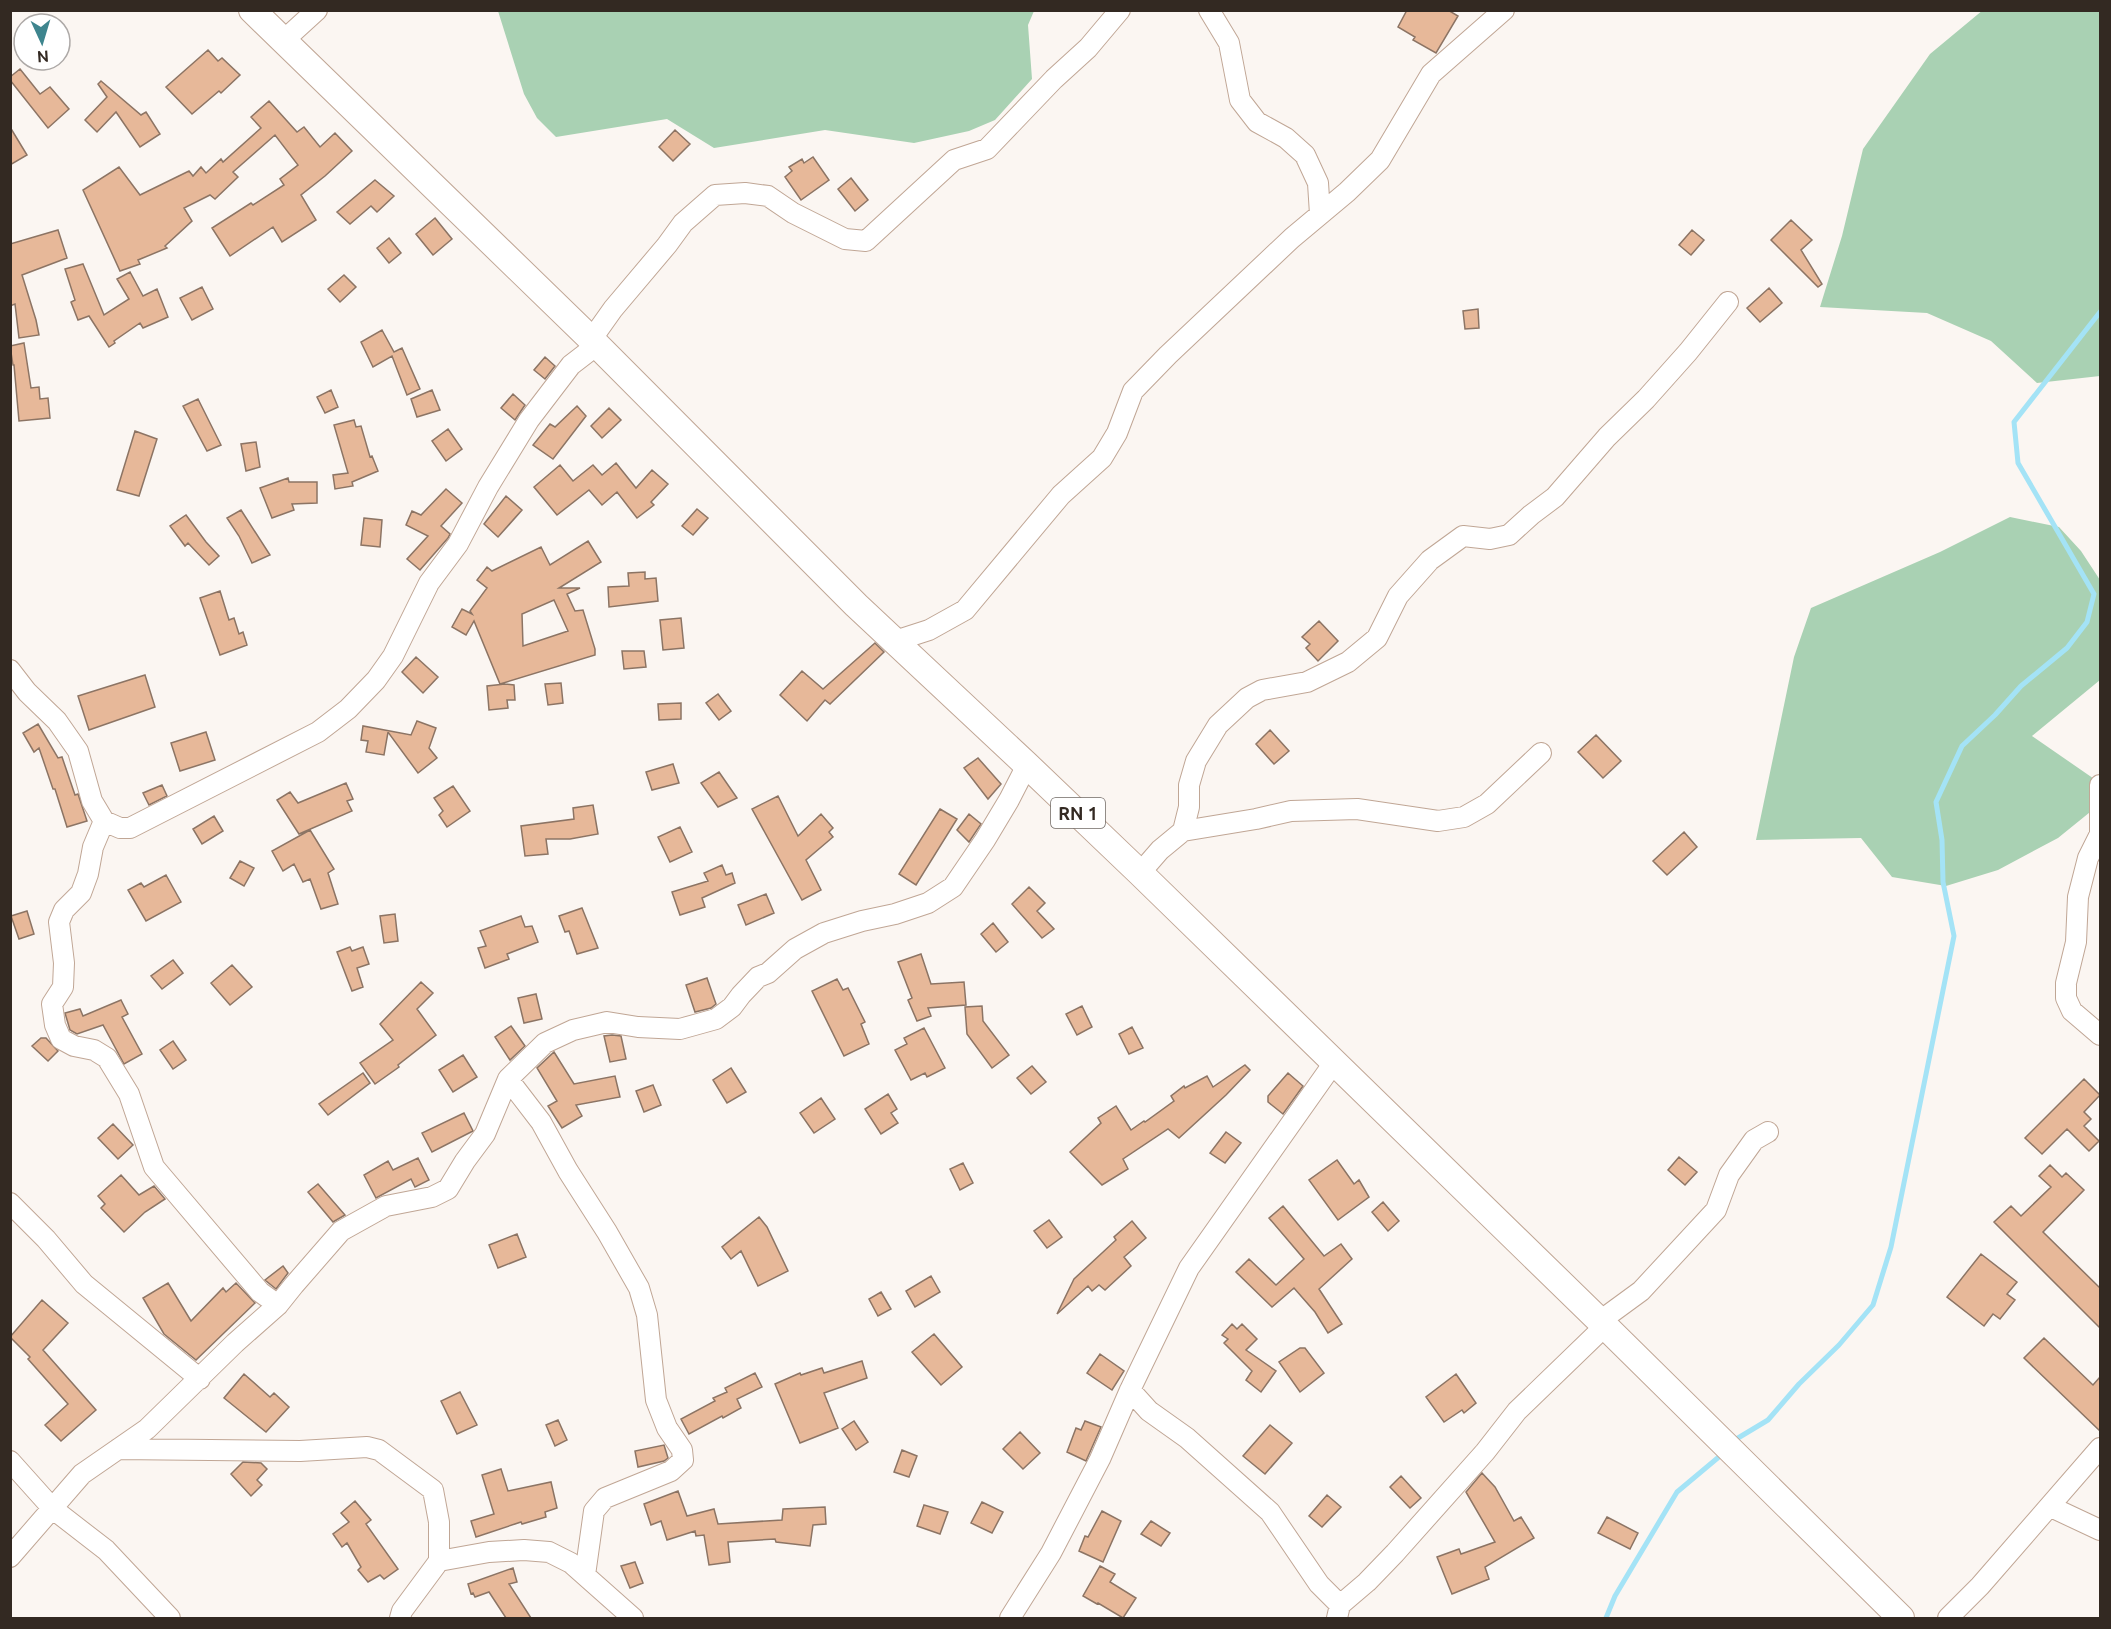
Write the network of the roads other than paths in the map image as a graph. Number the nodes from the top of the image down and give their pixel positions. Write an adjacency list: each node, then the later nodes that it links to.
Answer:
1 (252, 10): 6 (main road, RN 1)
2 (317, 10): 6 (street)
3 (1120, 10): 9 (street)
4 (1209, 10): 7 (street)
5 (1504, 10): 7 (street)
6 (283, 41): 9 (main road, RN 1)
7 (1320, 214): 10 (street)
8 (1728, 303): 16 (street)
9 (594, 343): 10 (main road, RN 1); 15 (street)
10 (896, 641): 13 (main road, RN 1)
11 (10, 670): 15 (street)
12 (1541, 753): 16 (street)
13 (1027, 765): 17 (main road, RN 1); 20 (street)
14 (2100, 785): 18 (street)
15 (104, 821): 23 (street)
16 (1183, 831): 17 (street)
17 (1140, 873): 19 (main road, RN 1)
18 (2100, 1035)
19 (1334, 1064): 24 (main road, RN 1); 26 (street)
20 (508, 1079): 23 (street); 35 (street)
21 (1768, 1132): 24 (street)
22 (10, 1203): 25 (street)
23 (278, 1305): 25 (street)
24 (1602, 1323): 36 (street); 41 (main road, RN 1)
25 (200, 1379): 28 (street)
26 (1130, 1390): 36 (street); 40 (street)
27 (2100, 1448): 30 (street)
28 (118, 1449): 31 (street); 34 (street)
29 (10, 1461): 31 (street)
30 (2050, 1507): 32 (street); 42 (street)
31 (53, 1509): 33 (street); 37 (street)
32 (2100, 1530)
33 (10, 1557)
34 (439, 1561): 35 (street); 38 (street)
35 (585, 1575): 39 (street)
36 (1339, 1612)
37 (170, 1618)
38 (400, 1618)
39 (633, 1618)
40 (1010, 1618)
41 (1901, 1618)
42 (1948, 1618)

